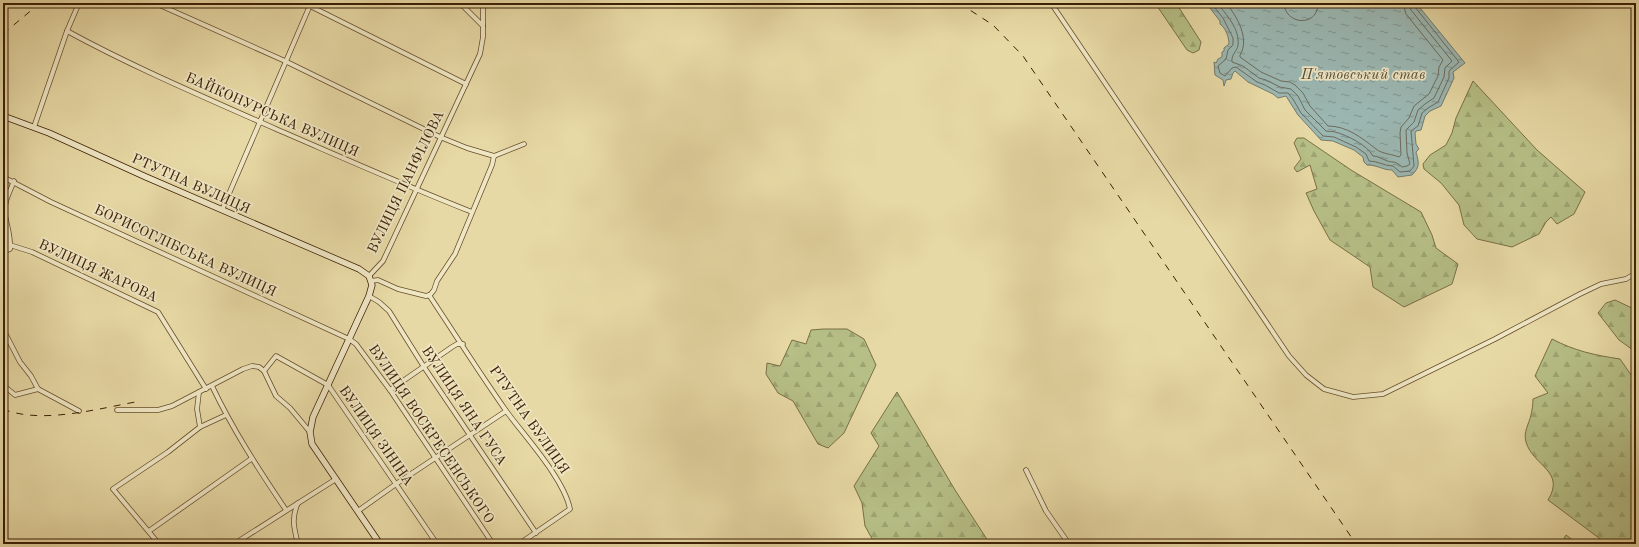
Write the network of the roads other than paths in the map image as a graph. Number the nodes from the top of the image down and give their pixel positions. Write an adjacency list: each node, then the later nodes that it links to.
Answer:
1 (79, 3): 9 (street)
2 (155, 3): 10 (street)
3 (304, 3): 7 (street)
4 (456, 3): 8 (street)
5 (483, 3): 8 (street, ВУЛИЦЯ ПАНФІЛОВА)
6 (1051, 3): 25 (street)
7 (310, 4): 10 (street); 11 (street)
8 (484, 27): 11 (street, ВУЛИЦЯ ПАНФІЛОВА)
9 (67, 31): 13 (street, БАЙКОНУРСЬКА ВУЛИЦЯ); 14 (street)
10 (285, 61): 13 (street); 15 (street)
11 (466, 84): 15 (street, ВУЛИЦЯ ПАНФІЛОВА)
12 (3, 116): 14 (main road, РТУТНА ВУЛИЦЯ)
13 (259, 121): 20 (street, БАЙКОНУРСЬКА ВУЛИЦЯ); 21 (street)
14 (34, 127): 21 (main road, РТУТНА ВУЛИЦЯ)
15 (440, 137): 17 (street); 20 (street, ВУЛИЦЯ ПАНФІЛОВА)
16 (524, 144): 17 (street)
17 (494, 156): 22 (street)
18 (3, 177): 19 (street, БОРИСОГЛІБСЬКА ВУЛИЦЯ)
19 (14, 181): 23 (street); 30 (street, БОРИСОГЛІБСЬКА ВУЛИЦЯ)
20 (415, 190): 22 (street, БАЙКОНУРСЬКА ВУЛИЦЯ); 26 (street, ВУЛИЦЯ ПАНФІЛОВА)
21 (222, 210): 26 (main road, РТУТНА ВУЛИЦЯ)
22 (472, 212): 27 (street)
23 (10, 247): 24 (street); 38 (street, ВУЛИЦЯ ЖАРОВА)
24 (3, 252)
25 (1636, 274)
26 (370, 278): 27 (street, РТУТНА ВУЛИЦЯ); 28 (main road)
27 (430, 295): 31 (street, РТУТНА ВУЛИЦЯ)
28 (369, 296): 30 (main road); 32 (street, ВУЛИЦЯ ЯНА ГУСА)
29 (3, 330): 37 (street)
30 (349, 339): 35 (main road); 39 (street, ВУЛИЦЯ ВОСКРЕСЕНСЬКОГО)
31 (462, 344): 32 (street); 43 (street, РТУТНА ВУЛИЦЯ)
32 (424, 367): 39 (street); 47 (street, ВУЛИЦЯ ЯНА ГУСА)
33 (264, 371): 35 (street, ВУЛИЦЯ ЗІНІНА); 36 (street); 46 (street)
34 (3, 385): 37 (street)
35 (328, 385): 46 (main road); 52 (street, ВУЛИЦЯ ЗІНІНА)
36 (212, 386): 38 (street); 44 (street)
37 (38, 389): 42 (street)
38 (206, 389): 40 (street)
39 (390, 390): 49 (street, ВУЛИЦЯ ВОСКРЕСЕНСЬКОГО)
40 (199, 392): 41 (street); 45 (street)
41 (116, 410)
42 (79, 411)
43 (506, 411): 47 (street); 57 (street, РТУТНА ВУЛИЦЯ)
44 (226, 415): 45 (street); 48 (street)
45 (200, 427): 56 (street)
46 (310, 432): 51 (main road)
47 (470, 435): 49 (street); 57 (street, ВУЛИЦЯ ЯНА ГУСА)
48 (252, 458): 54 (street); 56 (street)
49 (435, 458): 52 (street); 63 (street, ВУЛИЦЯ ВОСКРЕСЕНСЬКОГО)
50 (1026, 470): 65 (street)
51 (336, 479): 53 (street); 55 (main road)
52 (396, 484): 55 (street); 62 (street, ВУЛИЦЯ ЗІНІНА)
53 (298, 503): 54 (street); 60 (street)
54 (286, 510): 59 (street)
55 (358, 511): 61 (main road)
56 (148, 531): 58 (street)
57 (536, 533): 64 (street, РТУТНА ВУЛИЦЯ)
58 (159, 544)
59 (234, 544)
60 (298, 544)
61 (380, 544)
62 (437, 544)
63 (493, 544)
64 (519, 544)
65 (1069, 544)

